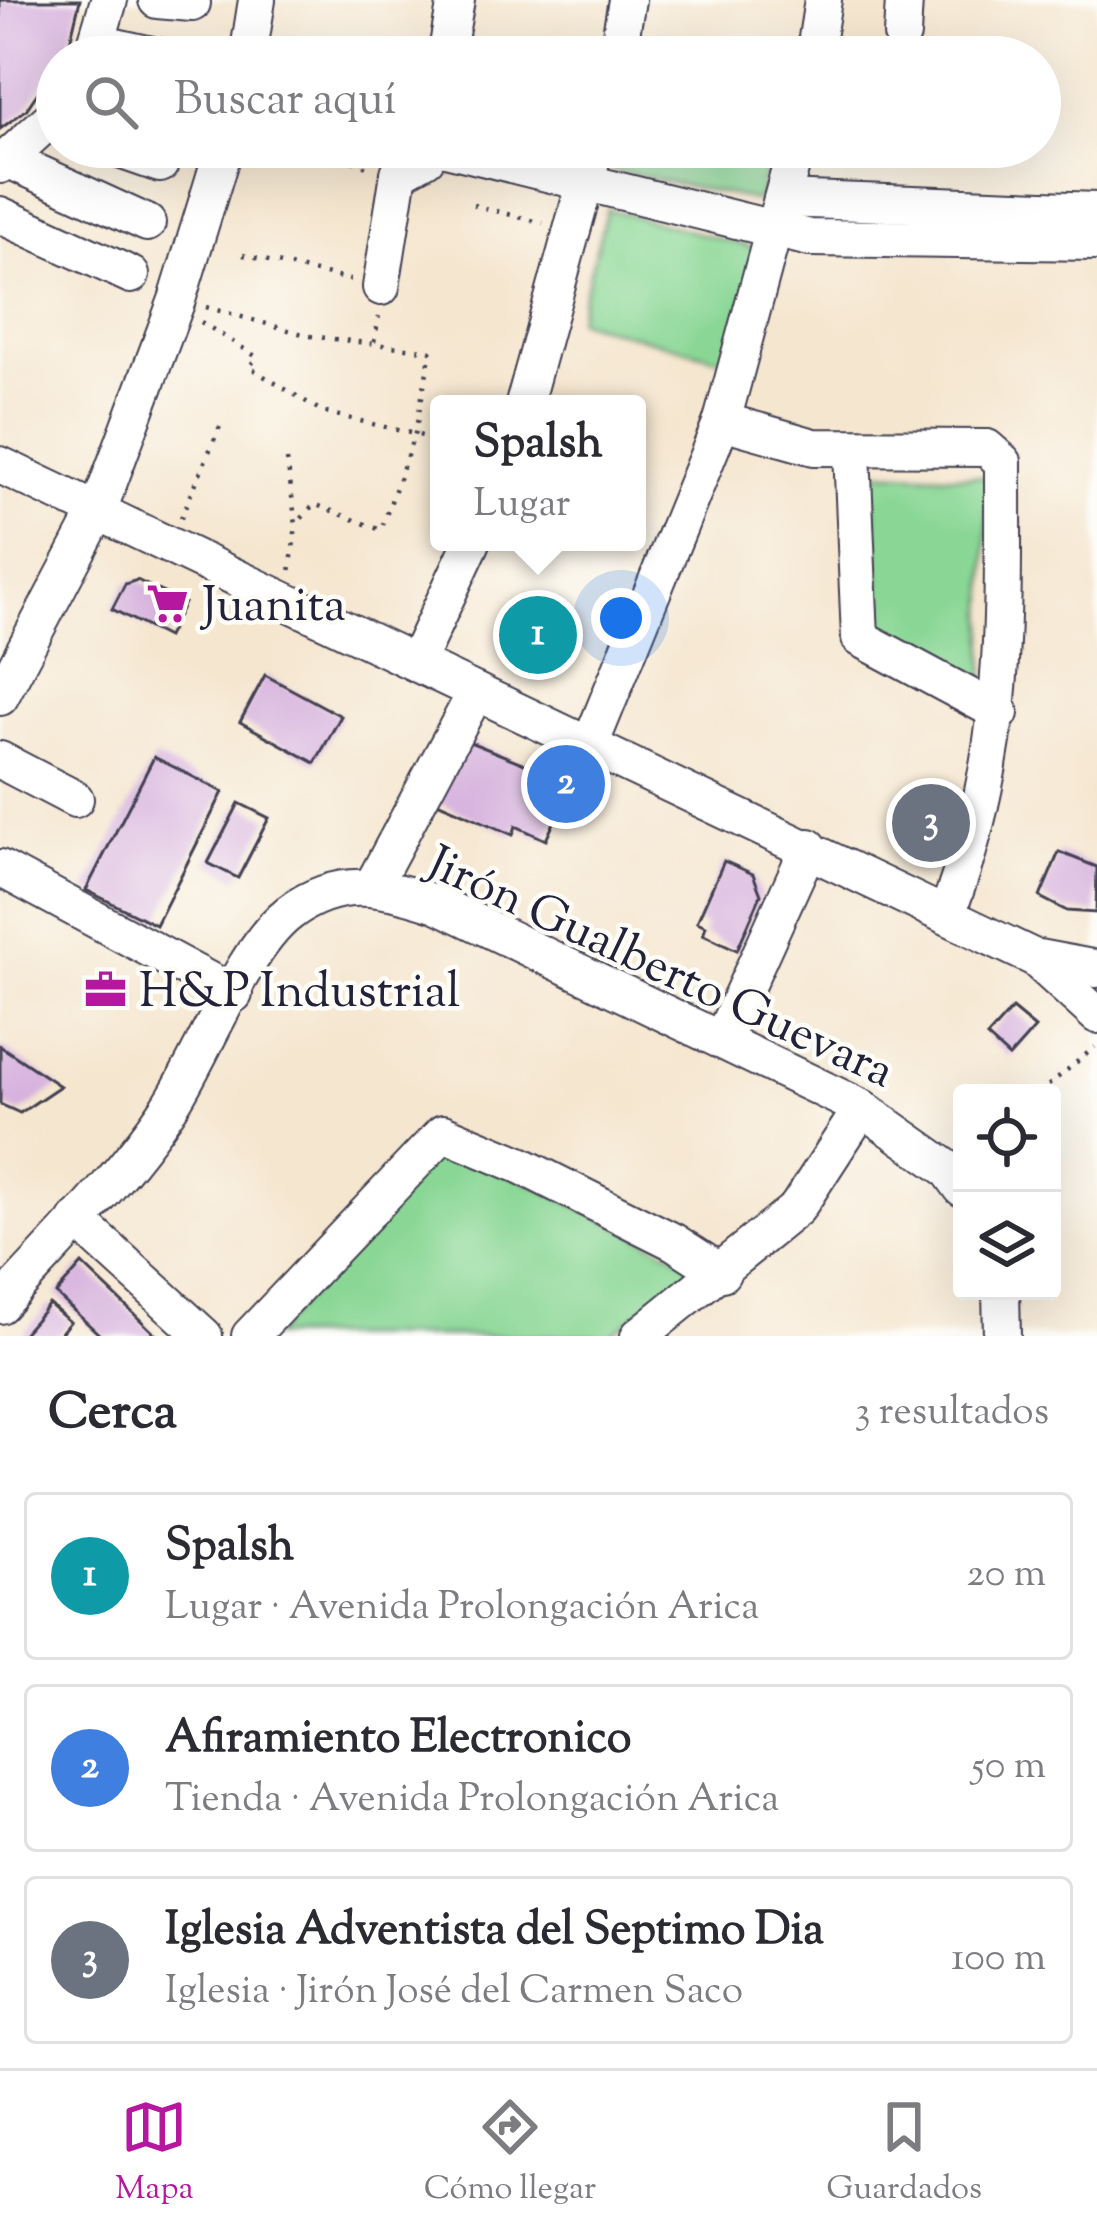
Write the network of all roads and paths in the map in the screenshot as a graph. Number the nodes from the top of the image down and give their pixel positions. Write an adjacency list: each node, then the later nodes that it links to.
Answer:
1 (110, 0): 6 (street)
2 (257, 0): 7 (street)
3 (456, 0): 8 (street)
4 (627, 0): 9 (street)
5 (823, 0): 10 (street)
6 (99, 36)
7 (251, 36)
8 (450, 36)
9 (620, 36)
10 (817, 36)
11 (36, 137): 12 (street)
12 (4, 163): 25 (street)
13 (217, 168): 31 (street)
14 (370, 168): 19 (path)
15 (408, 168): 19 (street)
16 (526, 168): 20 (street)
17 (590, 168): 20 (street)
18 (791, 168): 24 (street)
19 (399, 173): 30 (street)
20 (586, 183): 24 (street); 26 (street)
21 (473, 206): 26 (path)
22 (1097, 211): 24 (street)
23 (0, 215): 29 (street)
24 (779, 216): 27 (street); 33 (street)
25 (147, 223)
26 (574, 231): 32 (street)
27 (1097, 242)
28 (243, 255): 30 (path)
29 (130, 274)
30 (381, 286)
31 (175, 305): 35 (path); 35 (path); 40 (street)
32 (527, 395)
33 (722, 421): 37 (street); 49 (street)
34 (221, 424): 42 (path)
35 (415, 433): 36 (path); 41 (path)
36 (430, 437)
37 (852, 451): 48 (street); 48 (street)
38 (287, 460): 41 (path)
39 (0, 465): 40 (street)
40 (98, 511): 42 (street); 47 (street)
41 (296, 525): 44 (path)
42 (170, 545): 44 (street)
43 (468, 551): 45 (street)
44 (285, 601): 45 (street)
45 (416, 662): 46 (street)
46 (476, 692): 49 (street); 54 (street)
47 (0, 697)
48 (1000, 713): 55 (street)
49 (590, 746): 52 (street)
50 (0, 760): 51 (street)
51 (75, 799)
52 (809, 847): 55 (street); 60 (street)
53 (0, 868): 58 (street)
54 (373, 885): 58 (street, Jirón Gualberto Guevara); 60 (street, Jirón Gualberto Guevara)
55 (947, 913): 56 (street)
56 (1034, 957): 57 (street); 59 (street)
57 (1097, 970)
58 (234, 994): 65 (street, Jirón Gualberto Guevara)
59 (1097, 1015)
60 (722, 1039): 63 (street, Jirón Gualberto Guevara)
61 (1097, 1045): 62 (path)
62 (1050, 1084)
63 (862, 1108): 64 (street, Jirón Gualberto Guevara); 66 (street)
64 (953, 1175)
65 (77, 1220): 68 (street, Jirón Gualberto Guevara); 69 (street)
66 (722, 1273): 70 (street); 71 (street)
67 (1001, 1300): 72 (street)
68 (0, 1305)
69 (203, 1336)
70 (250, 1336)
71 (639, 1336)
72 (1002, 1336)

